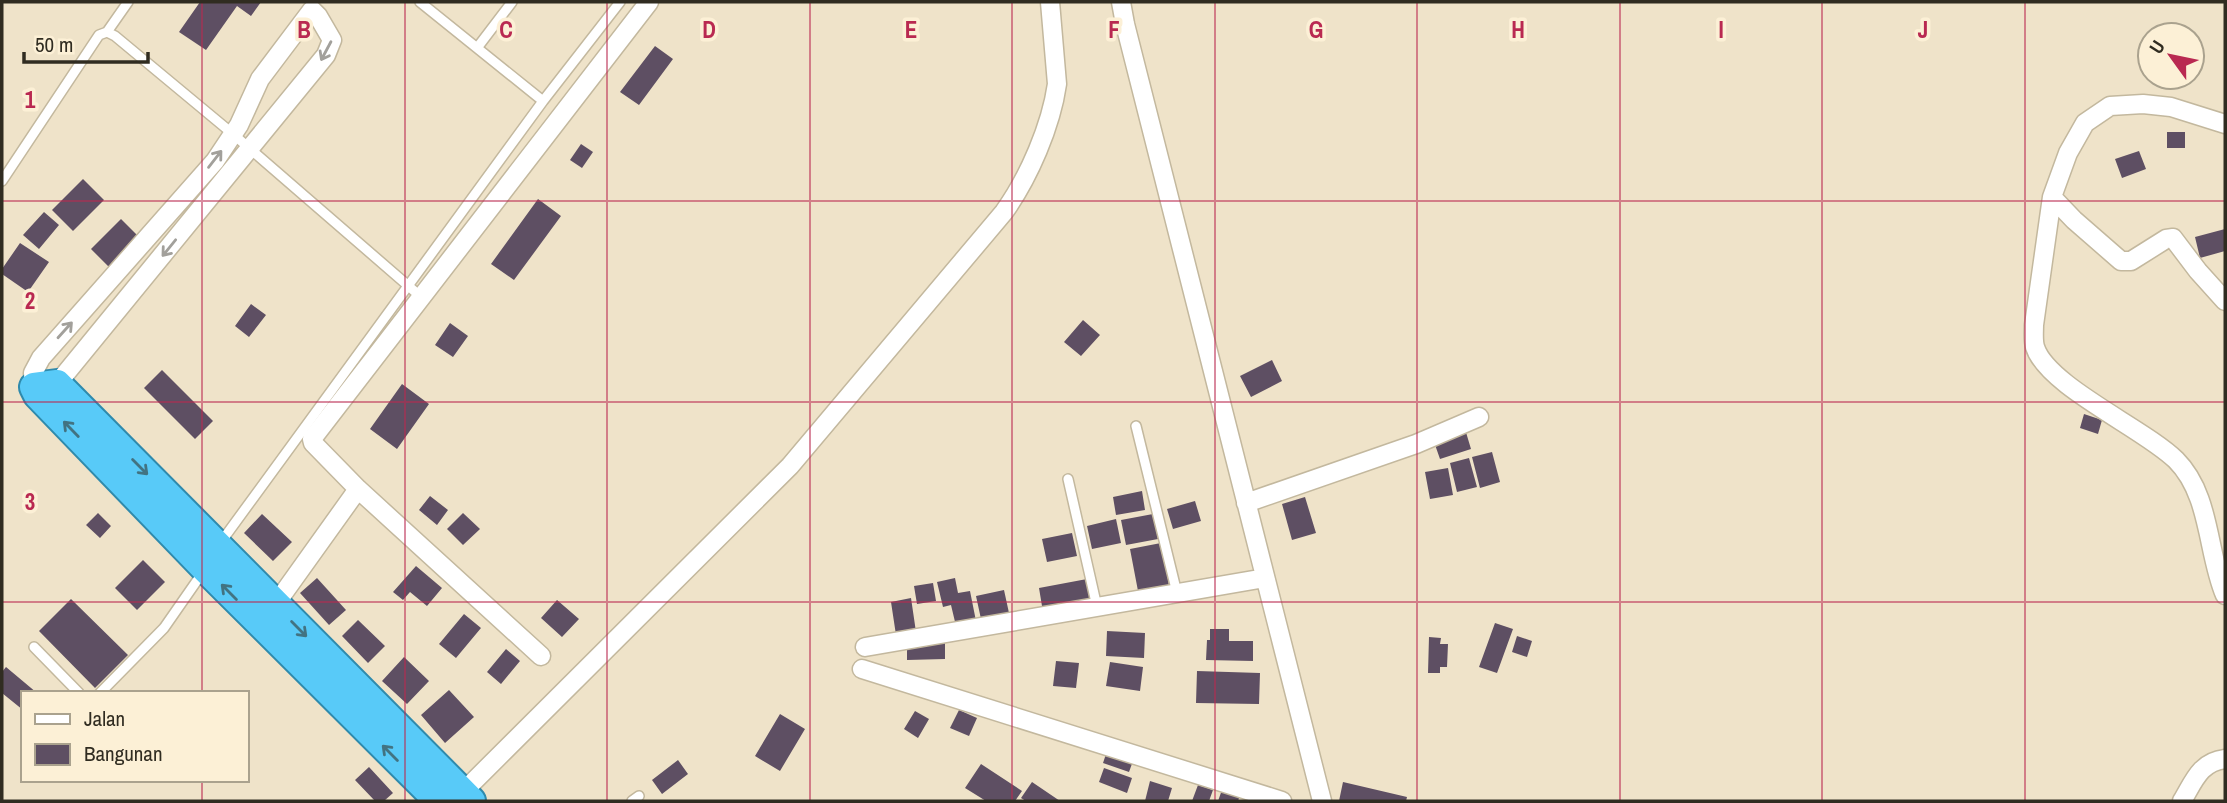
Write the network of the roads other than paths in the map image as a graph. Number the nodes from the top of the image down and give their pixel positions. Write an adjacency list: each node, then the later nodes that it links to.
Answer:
1 (128, 2): 8 (lane)
2 (421, 2): 9 (lane)
3 (512, 2): 9 (lane)
4 (620, 2): 10 (lane)
5 (649, 2): 16 (street)
6 (1050, 2): 38 (street)
7 (1121, 2): 23 (street)
8 (107, 32): 12 (lane); 14 (lane)
9 (477, 48): 10 (lane)
10 (543, 101): 16 (lane)
11 (2225, 124): 15 (street)
12 (233, 134): 13 (lane); 13 (street, one-way to 13); 18 (street, one-way to 12)
13 (251, 149): 16 (lane); 18 (street, one-way to 18)
14 (3, 178)
15 (2052, 197): 17 (street); 27 (street)
16 (413, 291): 22 (street); 24 (lane)
17 (2225, 301)
18 (45, 386): 24 (highway)
19 (1479, 417): 23 (street)
20 (1136, 426): 26 (lane)
21 (1068, 479): 29 (lane)
22 (358, 489): 28 (street); 32 (street)
23 (1246, 503): 25 (street)
24 (212, 557): 28 (highway); 35 (lane); 36 (highway, one-way to 24)
25 (1265, 578): 26 (street); 40 (street)
26 (1177, 593): 29 (street)
27 (2225, 595)
28 (275, 605): 36 (highway, one-way to 36)
29 (1097, 607): 31 (street)
30 (34, 647): 34 (lane)
31 (865, 647)
32 (541, 656)
33 (862, 669): 39 (street)
34 (77, 691)
35 (102, 691)
36 (351, 698): 38 (highway)
37 (2225, 759): 41 (street)
38 (457, 798)
39 (1282, 801)
40 (1322, 801)
41 (2182, 801)

